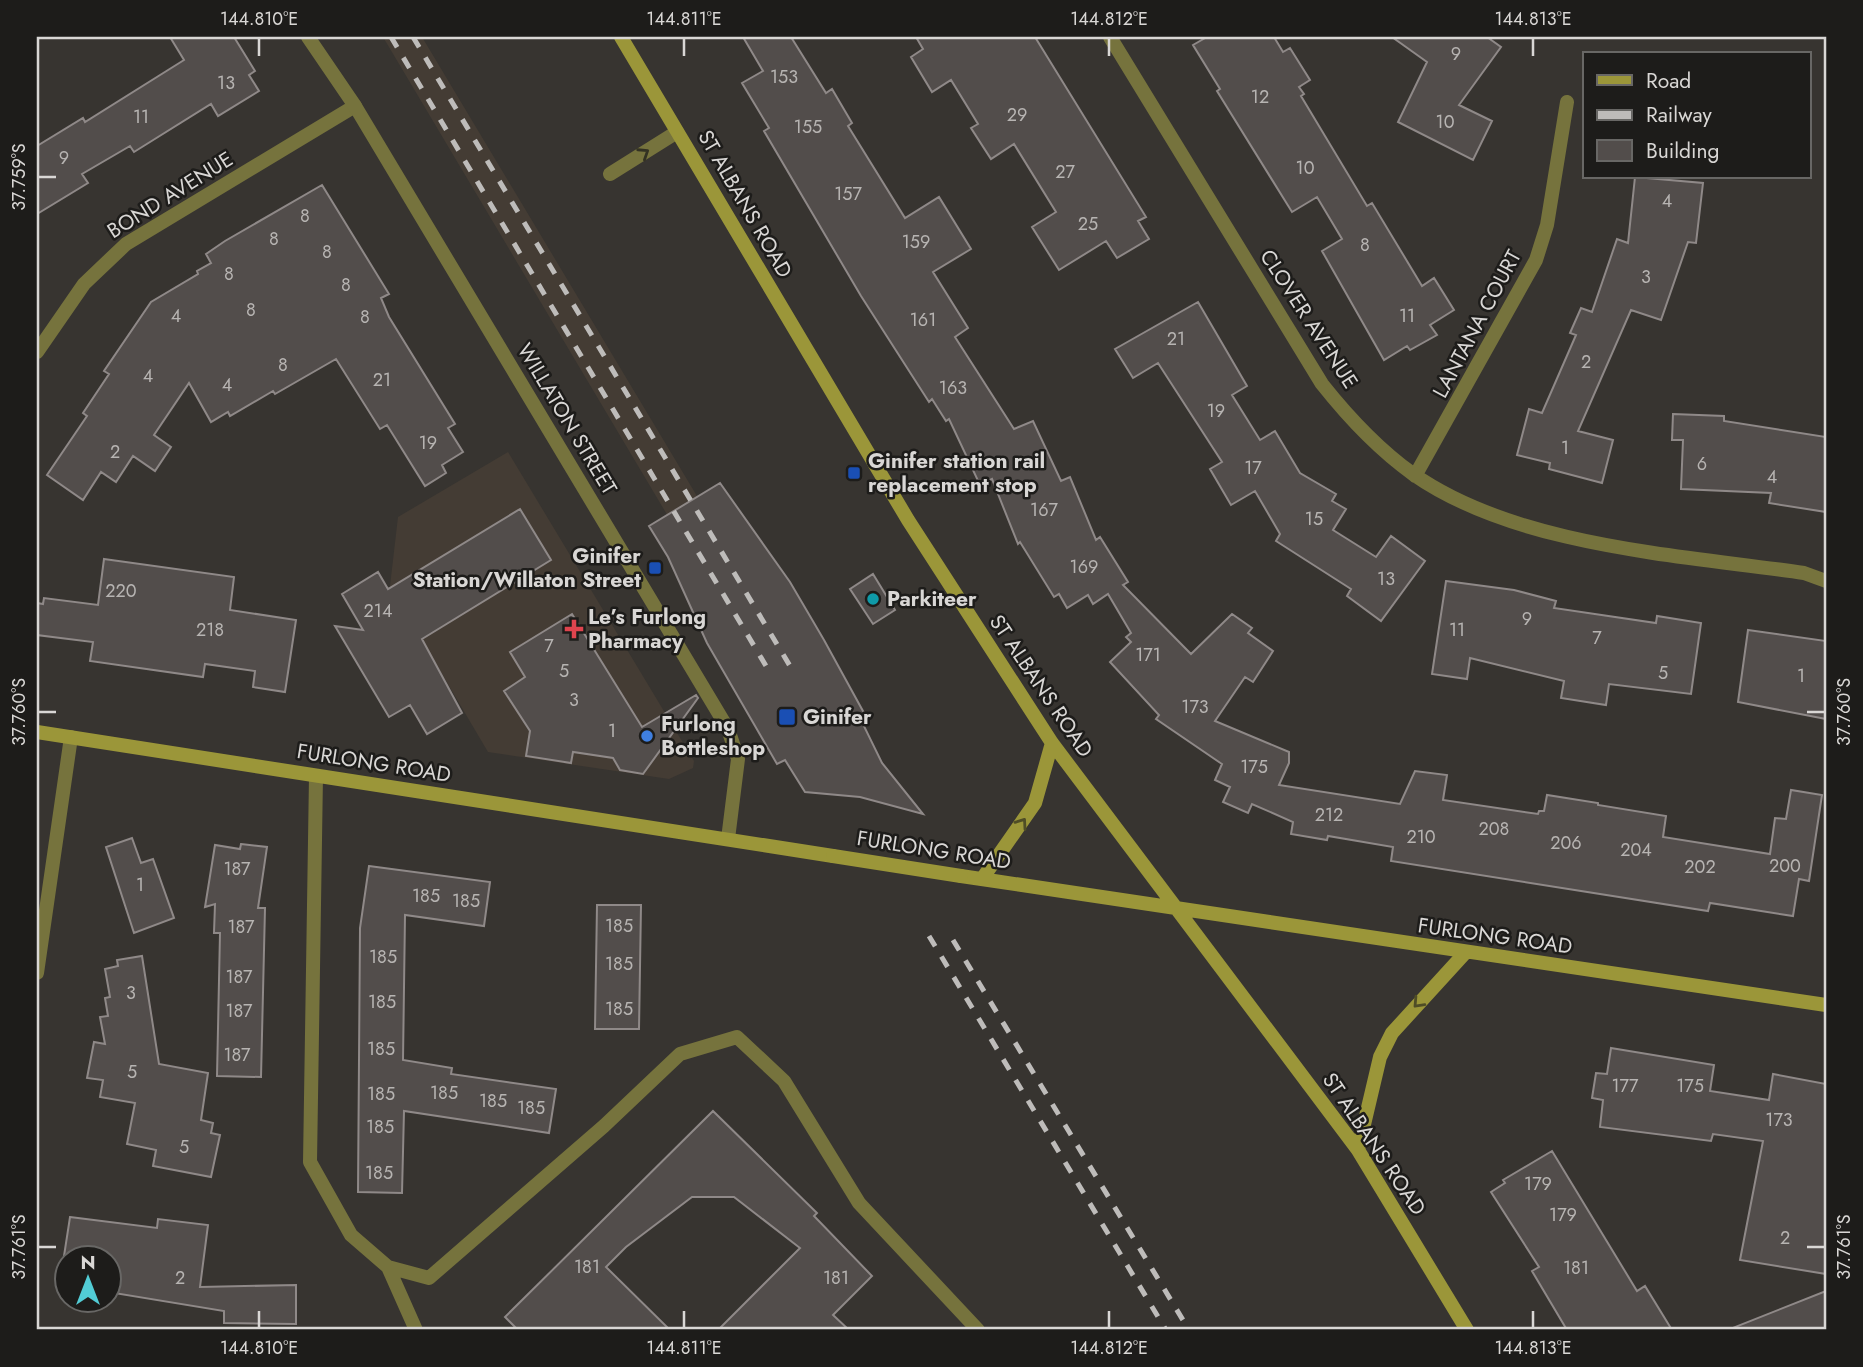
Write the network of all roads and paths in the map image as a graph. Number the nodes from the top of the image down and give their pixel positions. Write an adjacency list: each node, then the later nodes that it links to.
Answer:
1 (307, 37): 5 (street, WILLATON STREET)
2 (621, 37): 6 (main road, ST ALBANS ROAD)
3 (1110, 37): 9 (street, CLOVER AVENUE)
4 (1567, 102): 9 (street, LANTANA COURT)
5 (355, 106): 8 (street, BOND AVENUE); 17 (street, WILLATON STREET)
6 (677, 132): 7 (street, one-way to 6); 15 (main road, ST ALBANS ROAD)
7 (610, 174)
8 (37, 352)
9 (1415, 476): 11 (street, CLOVER AVENUE)
10 (1826, 571): 11 (street, CLOVER AVENUE)
11 (1804, 573): 12 (street, CLOVER AVENUE)
12 (1826, 581)
13 (37, 732): 14 (main road, FURLONG ROAD)
14 (71, 737): 16 (main road, FURLONG ROAD); 21 (street)
15 (1052, 743): 18 (main road, one-way to 15); 19 (main road, ST ALBANS ROAD)
16 (316, 776): 17 (main road, FURLONG ROAD); 24 (street)
17 (728, 839): 18 (main road, FURLONG ROAD, bridge)
18 (982, 879): 19 (main road, FURLONG ROAD)
19 (1180, 910): 20 (main road, FURLONG ROAD); 23 (main road, ST ALBANS ROAD)
20 (1465, 953): 22 (main road, FURLONG ROAD); 23 (main road, one-way to 23)
21 (37, 973)
22 (1826, 1001)
23 (1358, 1150): 27 (main road, ST ALBANS ROAD)
24 (388, 1267): 25 (street); 26 (street)
25 (416, 1330)
26 (978, 1330)
27 (1467, 1330)

